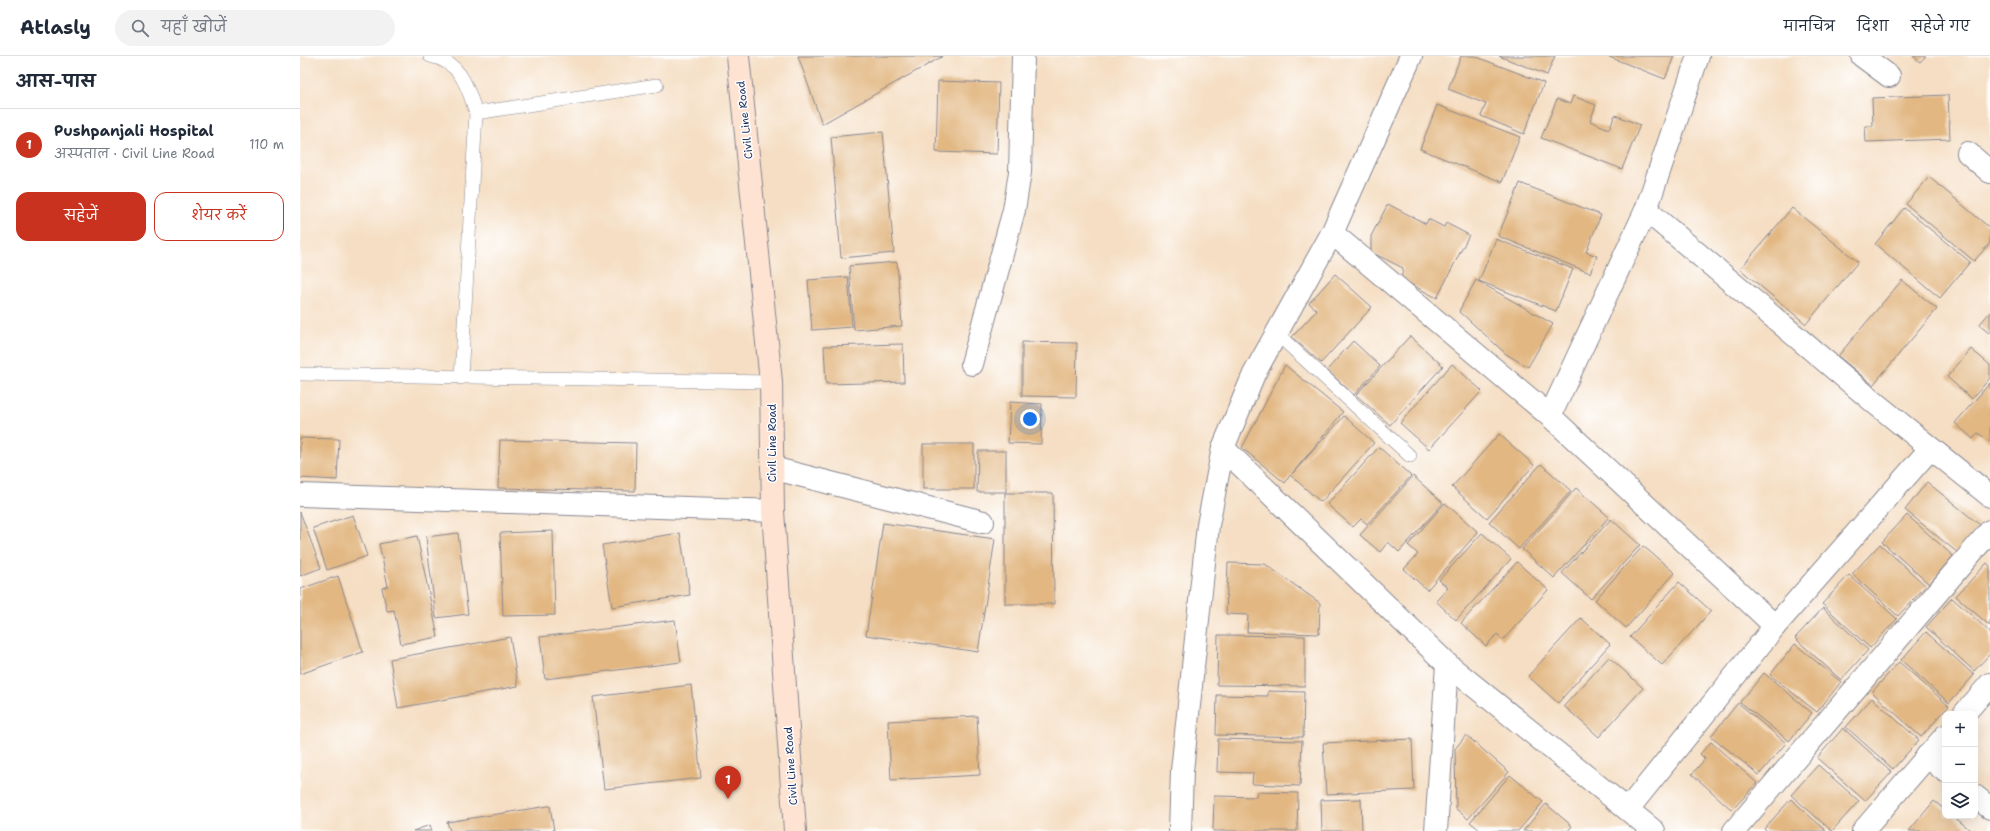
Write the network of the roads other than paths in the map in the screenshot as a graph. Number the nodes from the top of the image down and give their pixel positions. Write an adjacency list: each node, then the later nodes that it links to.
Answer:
1 (430, 56): 9 (lane)
2 (738, 56): 18 (street, Civil Line Road)
3 (1023, 56): 15 (street)
4 (1412, 56): 13 (street)
5 (1698, 56): 12 (street)
6 (1862, 56): 7 (street)
7 (1889, 76)
8 (657, 85): 9 (lane)
9 (476, 114): 17 (lane)
10 (1968, 153): 11 (street)
11 (1990, 172)
12 (1646, 210): 19 (street); 21 (street)
13 (1332, 233): 14 (street); 19 (street)
14 (1277, 334): 20 (street); 22 (lane)
15 (972, 364)
16 (300, 374): 17 (lane)
17 (461, 378): 18 (lane)
18 (771, 382): 23 (street, Civil Line Road)
19 (1550, 416): 29 (street)
20 (1224, 448): 30 (street); 40 (street)
21 (1930, 448): 25 (street); 29 (street)
22 (1410, 456)
23 (772, 468): 26 (street, Civil Line Road); 27 (street)
24 (300, 495): 26 (street)
25 (1990, 496)
26 (772, 511): 39 (street, Civil Line Road)
27 (983, 522)
28 (1990, 531): 43 (street)
29 (1775, 626): 38 (street)
30 (1447, 664): 38 (street); 41 (street)
31 (1990, 684): 32 (street)
32 (1967, 711)
33 (1942, 739): 34 (street)
34 (1927, 756): 35 (street); 44 (street)
35 (1942, 768)
36 (1978, 798): 37 (street)
37 (1990, 808)
38 (1628, 809): 42 (street)
39 (795, 831)
40 (1180, 831)
41 (1436, 831)
42 (1654, 831)
43 (1734, 831)
44 (1863, 831)

